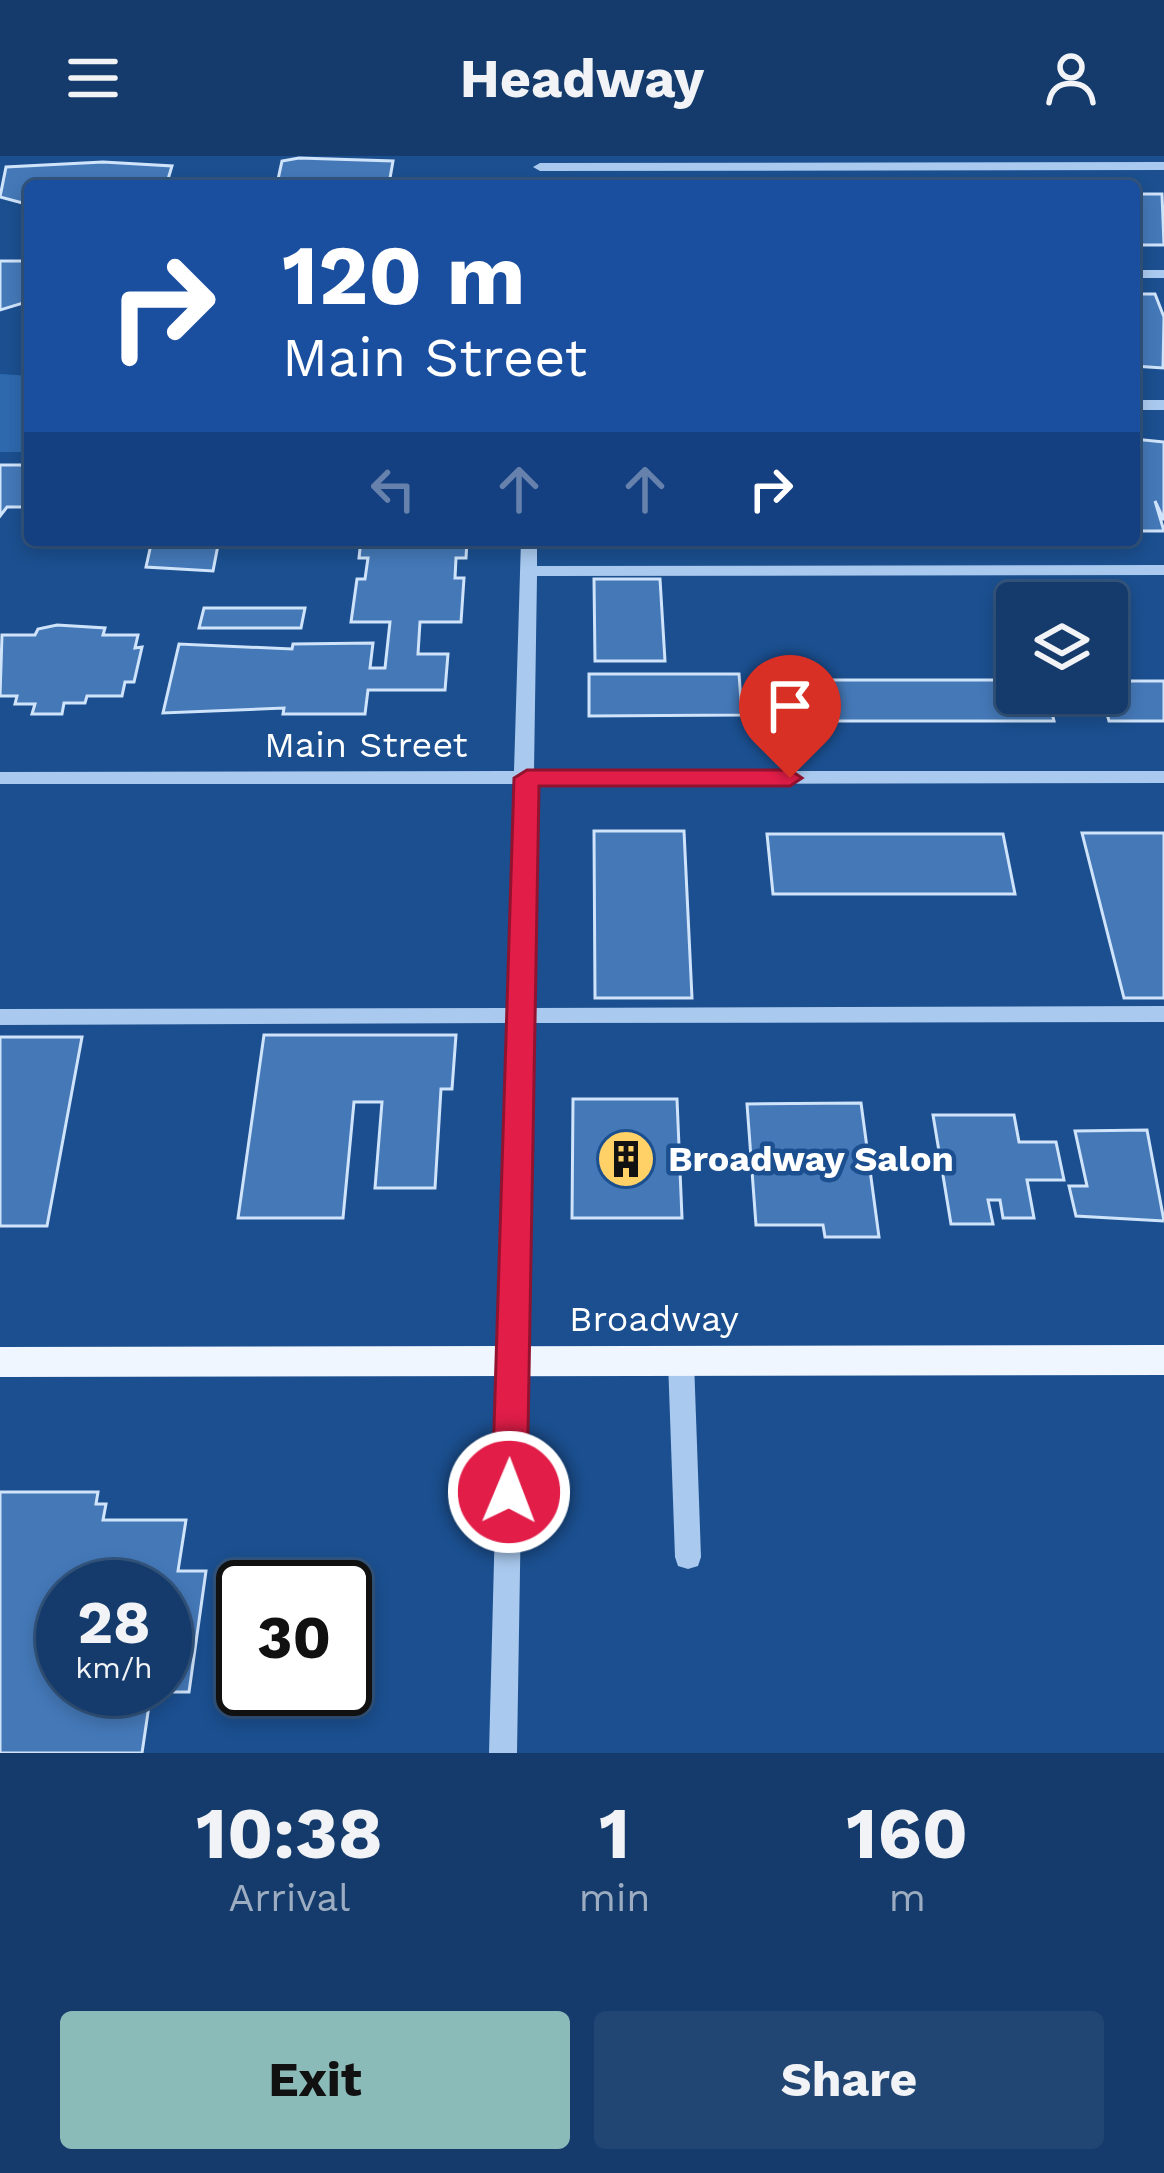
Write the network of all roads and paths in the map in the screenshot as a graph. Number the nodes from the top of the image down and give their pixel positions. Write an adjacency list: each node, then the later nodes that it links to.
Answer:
1 (540, 161): 2 (street)
2 (1164, 166)
3 (529, 546): 5 (street)
4 (1164, 570): 5 (street)
5 (529, 571): 8 (street)
6 (1164, 777): 8 (street, Main Street)
7 (0, 778): 8 (street, Main Street)
8 (527, 778): 10 (street)
9 (1164, 1014): 10 (street)
10 (521, 1016): 11 (street); 13 (street)
11 (0, 1017)
12 (1164, 1360): 14 (main road, Broadway)
13 (513, 1361): 14 (main road, Broadway); 15 (main road, Broadway); 17 (street)
14 (681, 1361): 16 (street)
15 (0, 1362)
16 (688, 1557)
17 (503, 1753)

